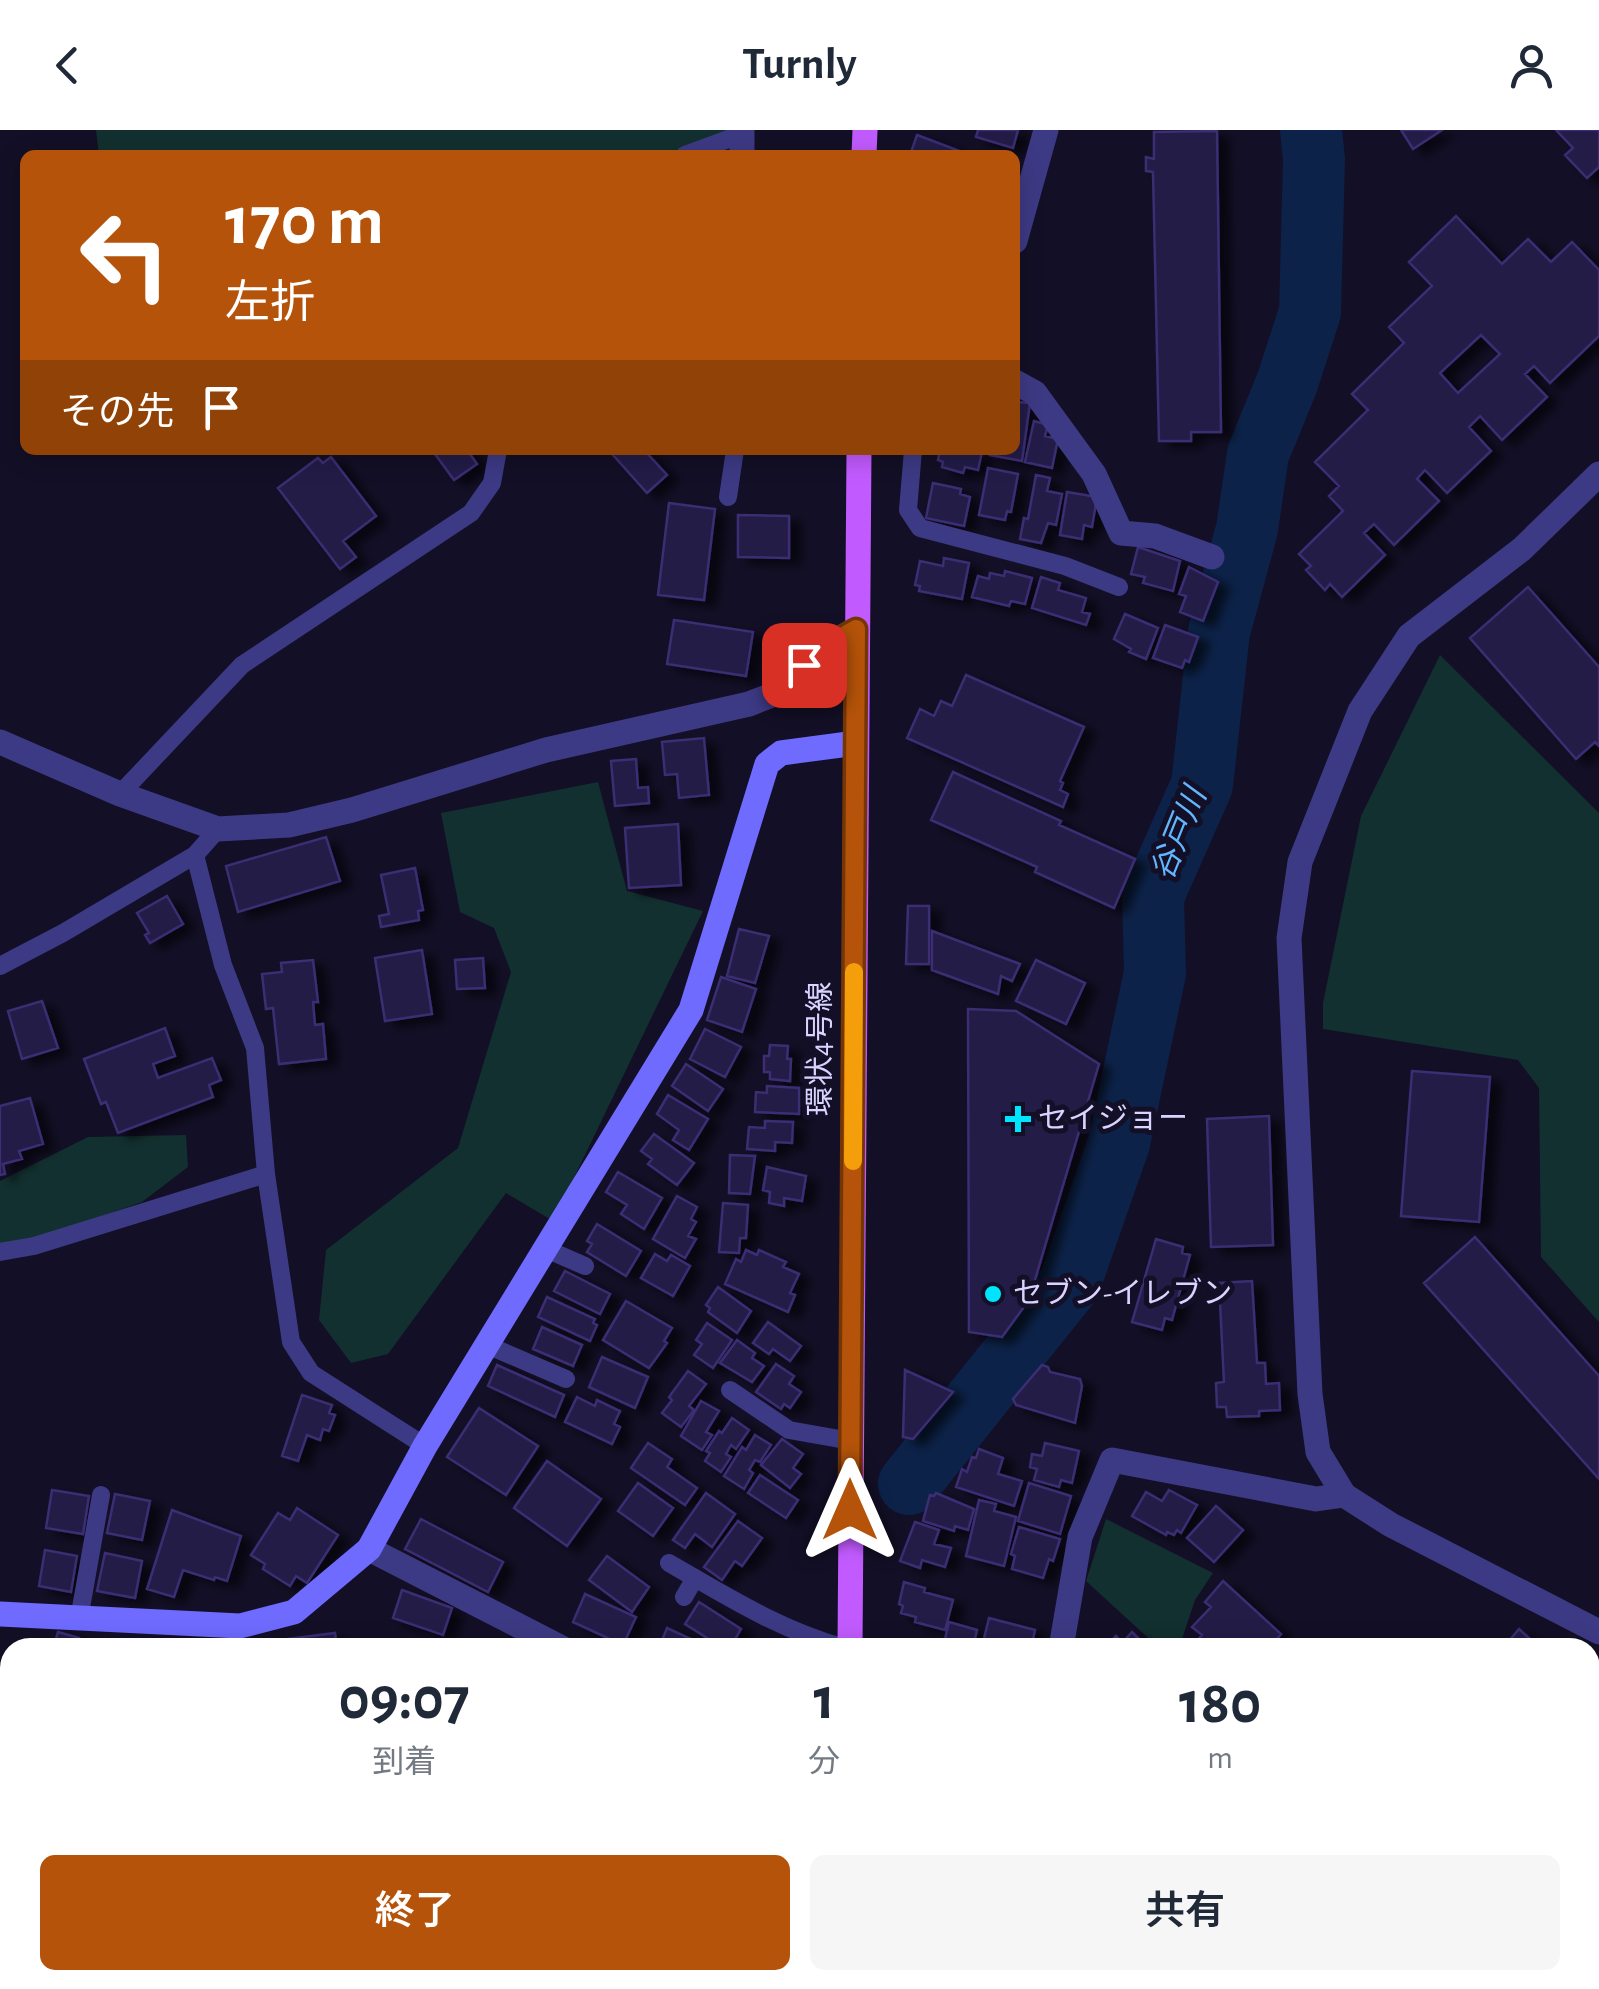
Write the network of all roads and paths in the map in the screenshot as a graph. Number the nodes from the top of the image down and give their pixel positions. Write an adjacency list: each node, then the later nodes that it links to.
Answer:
1 (1046, 130): 4 (street)
2 (742, 140): 3 (lane)
3 (704, 150)
4 (1020, 223)
5 (1020, 385): 12 (street)
6 (497, 455): 17 (lane)
7 (735, 455): 11 (lane)
8 (859, 455): 14 (main road, 環状4号線)
9 (912, 455): 13 (lane)
10 (1599, 474): 31 (street)
11 (728, 497)
12 (1212, 556)
13 (1118, 587)
14 (856, 629): 16 (main road, 環状4号線); 18 (street)
15 (0, 742): 17 (street)
16 (856, 743): 22 (street); 28 (main road, 環状4号線)
17 (120, 794): 18 (street)
18 (218, 829): 19 (lane)
19 (195, 855): 20 (lane); 21 (lane)
20 (0, 966)
21 (266, 1174): 23 (lane); 29 (lane)
22 (546, 1249): 24 (lane); 25 (street)
23 (0, 1252)
24 (585, 1266)
25 (488, 1345): 26 (lane); 29 (street)
26 (566, 1379)
27 (730, 1390): 28 (lane)
28 (851, 1441): 41 (main road, 環状4号線)
29 (426, 1446): 32 (street)
30 (100, 1495): 37 (lane)
31 (1344, 1495): 38 (street); 42 (street)
32 (369, 1548): 37 (street); 39 (street)
33 (669, 1563): 34 (lane)
34 (695, 1578): 35 (lane); 40 (lane)
35 (684, 1597)
36 (0, 1614): 37 (street)
37 (79, 1619)
38 (1599, 1632)
39 (539, 1638)
40 (814, 1638)
41 (847, 1638)
42 (1063, 1638)

